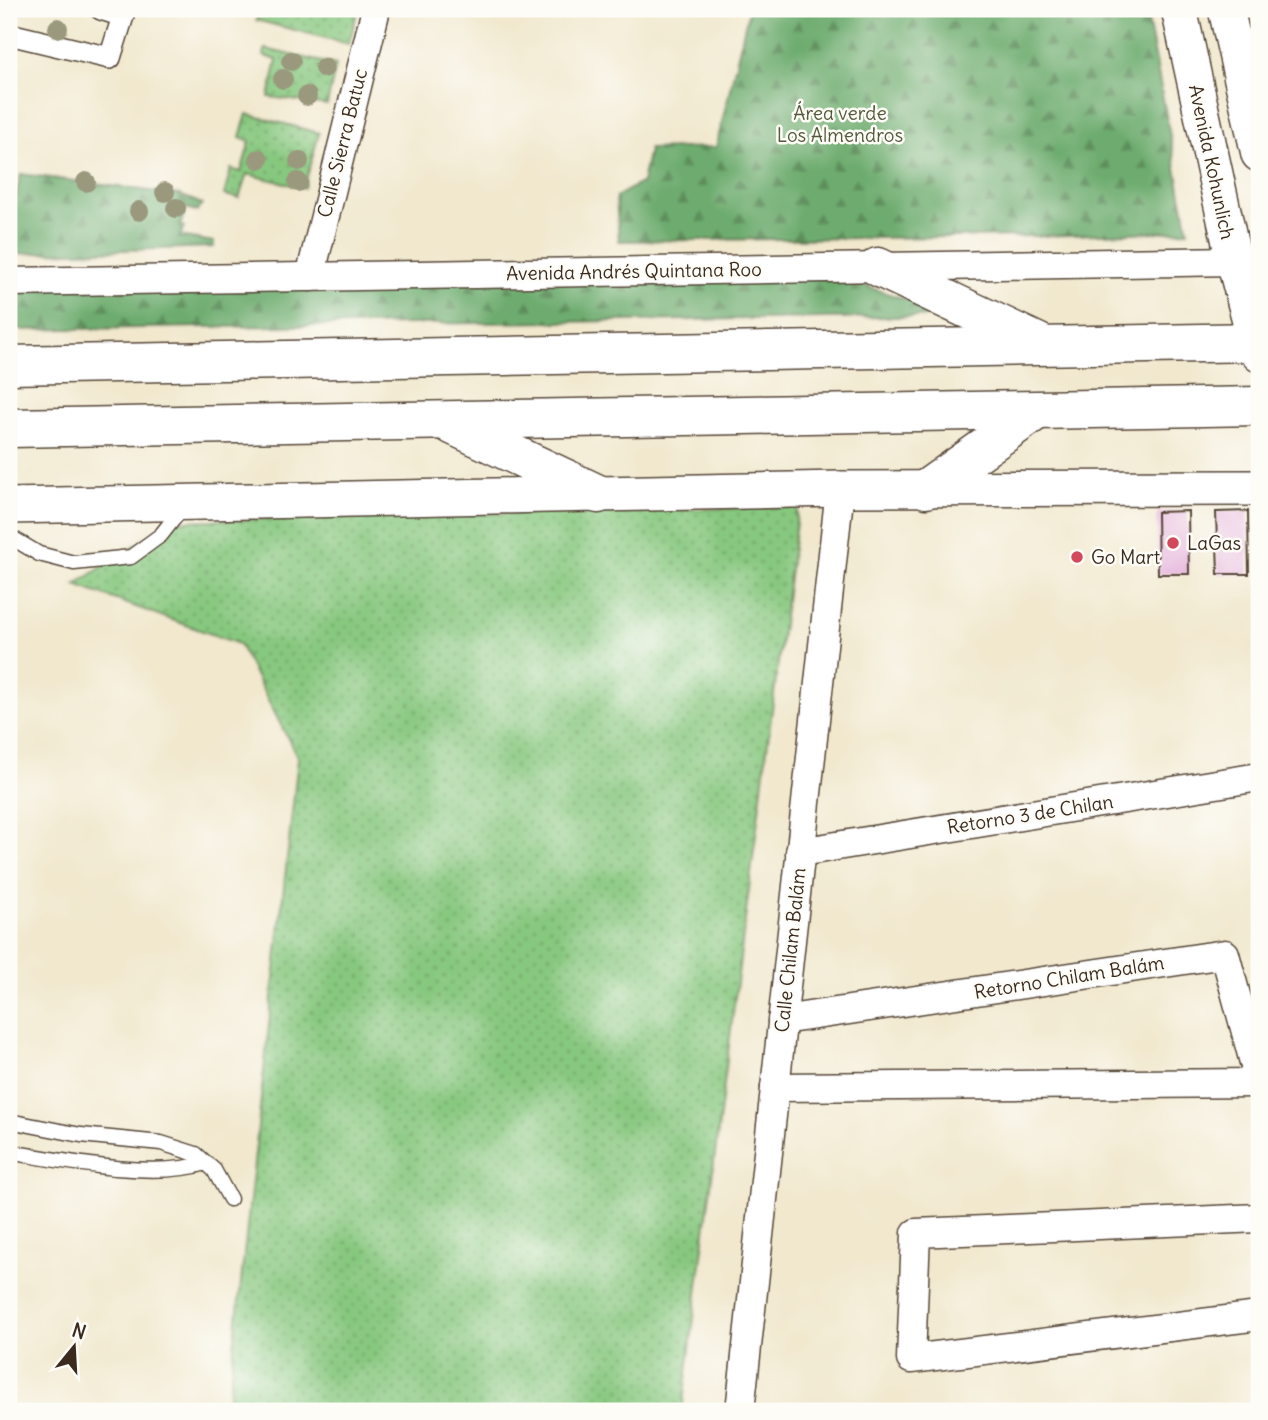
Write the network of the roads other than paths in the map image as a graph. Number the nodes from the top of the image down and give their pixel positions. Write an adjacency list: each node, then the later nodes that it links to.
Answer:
1 (101, 9): 5 (street)
2 (376, 9): 9 (street, Calle Sierra Batuc)
3 (1179, 9): 7 (street, Avenida Kohunlich)
4 (1226, 9): 6 (street)
5 (9, 34)
6 (1259, 154)
7 (1247, 260): 8 (street, Avenida Andrés Quintana Roo); 12 (street, Avenida Kohunlich)
8 (878, 267): 9 (street, Avenida Andrés Quintana Roo); 11 (main road)
9 (310, 277): 10 (street, Avenida Andrés Quintana Roo)
10 (9, 282)
11 (1047, 346): 12 (main road); 13 (main road)
12 (1258, 346)
13 (9, 365)
14 (1259, 406): 15 (main road)
15 (1036, 411): 16 (main road); 20 (main road)
16 (444, 421): 17 (main road); 21 (main road)
17 (9, 428)
18 (1259, 488): 20 (street)
19 (840, 489): 20 (street); 21 (street); 26 (street, Calle Chilam Balám)
20 (926, 489)
21 (598, 494): 22 (street)
22 (187, 502): 23 (street); 24 (lane)
23 (9, 506)
24 (9, 536)
25 (1259, 776): 26 (street, Retorno 3 de Chilan)
26 (800, 852): 27 (street, Calle Chilam Balám)
27 (782, 1020): 28 (street, Retorno Chilam Balám); 29 (street, Calle Chilam Balám)
28 (1259, 1082): 29 (street, Retorno Chilam Balám)
29 (775, 1087): 36 (street, Calle Chilam Balám)
30 (9, 1121): 32 (lane)
31 (9, 1152): 32 (lane)
32 (206, 1163): 33 (lane)
33 (230, 1199)
34 (1259, 1218): 35 (street)
35 (1259, 1316)
36 (740, 1411)

